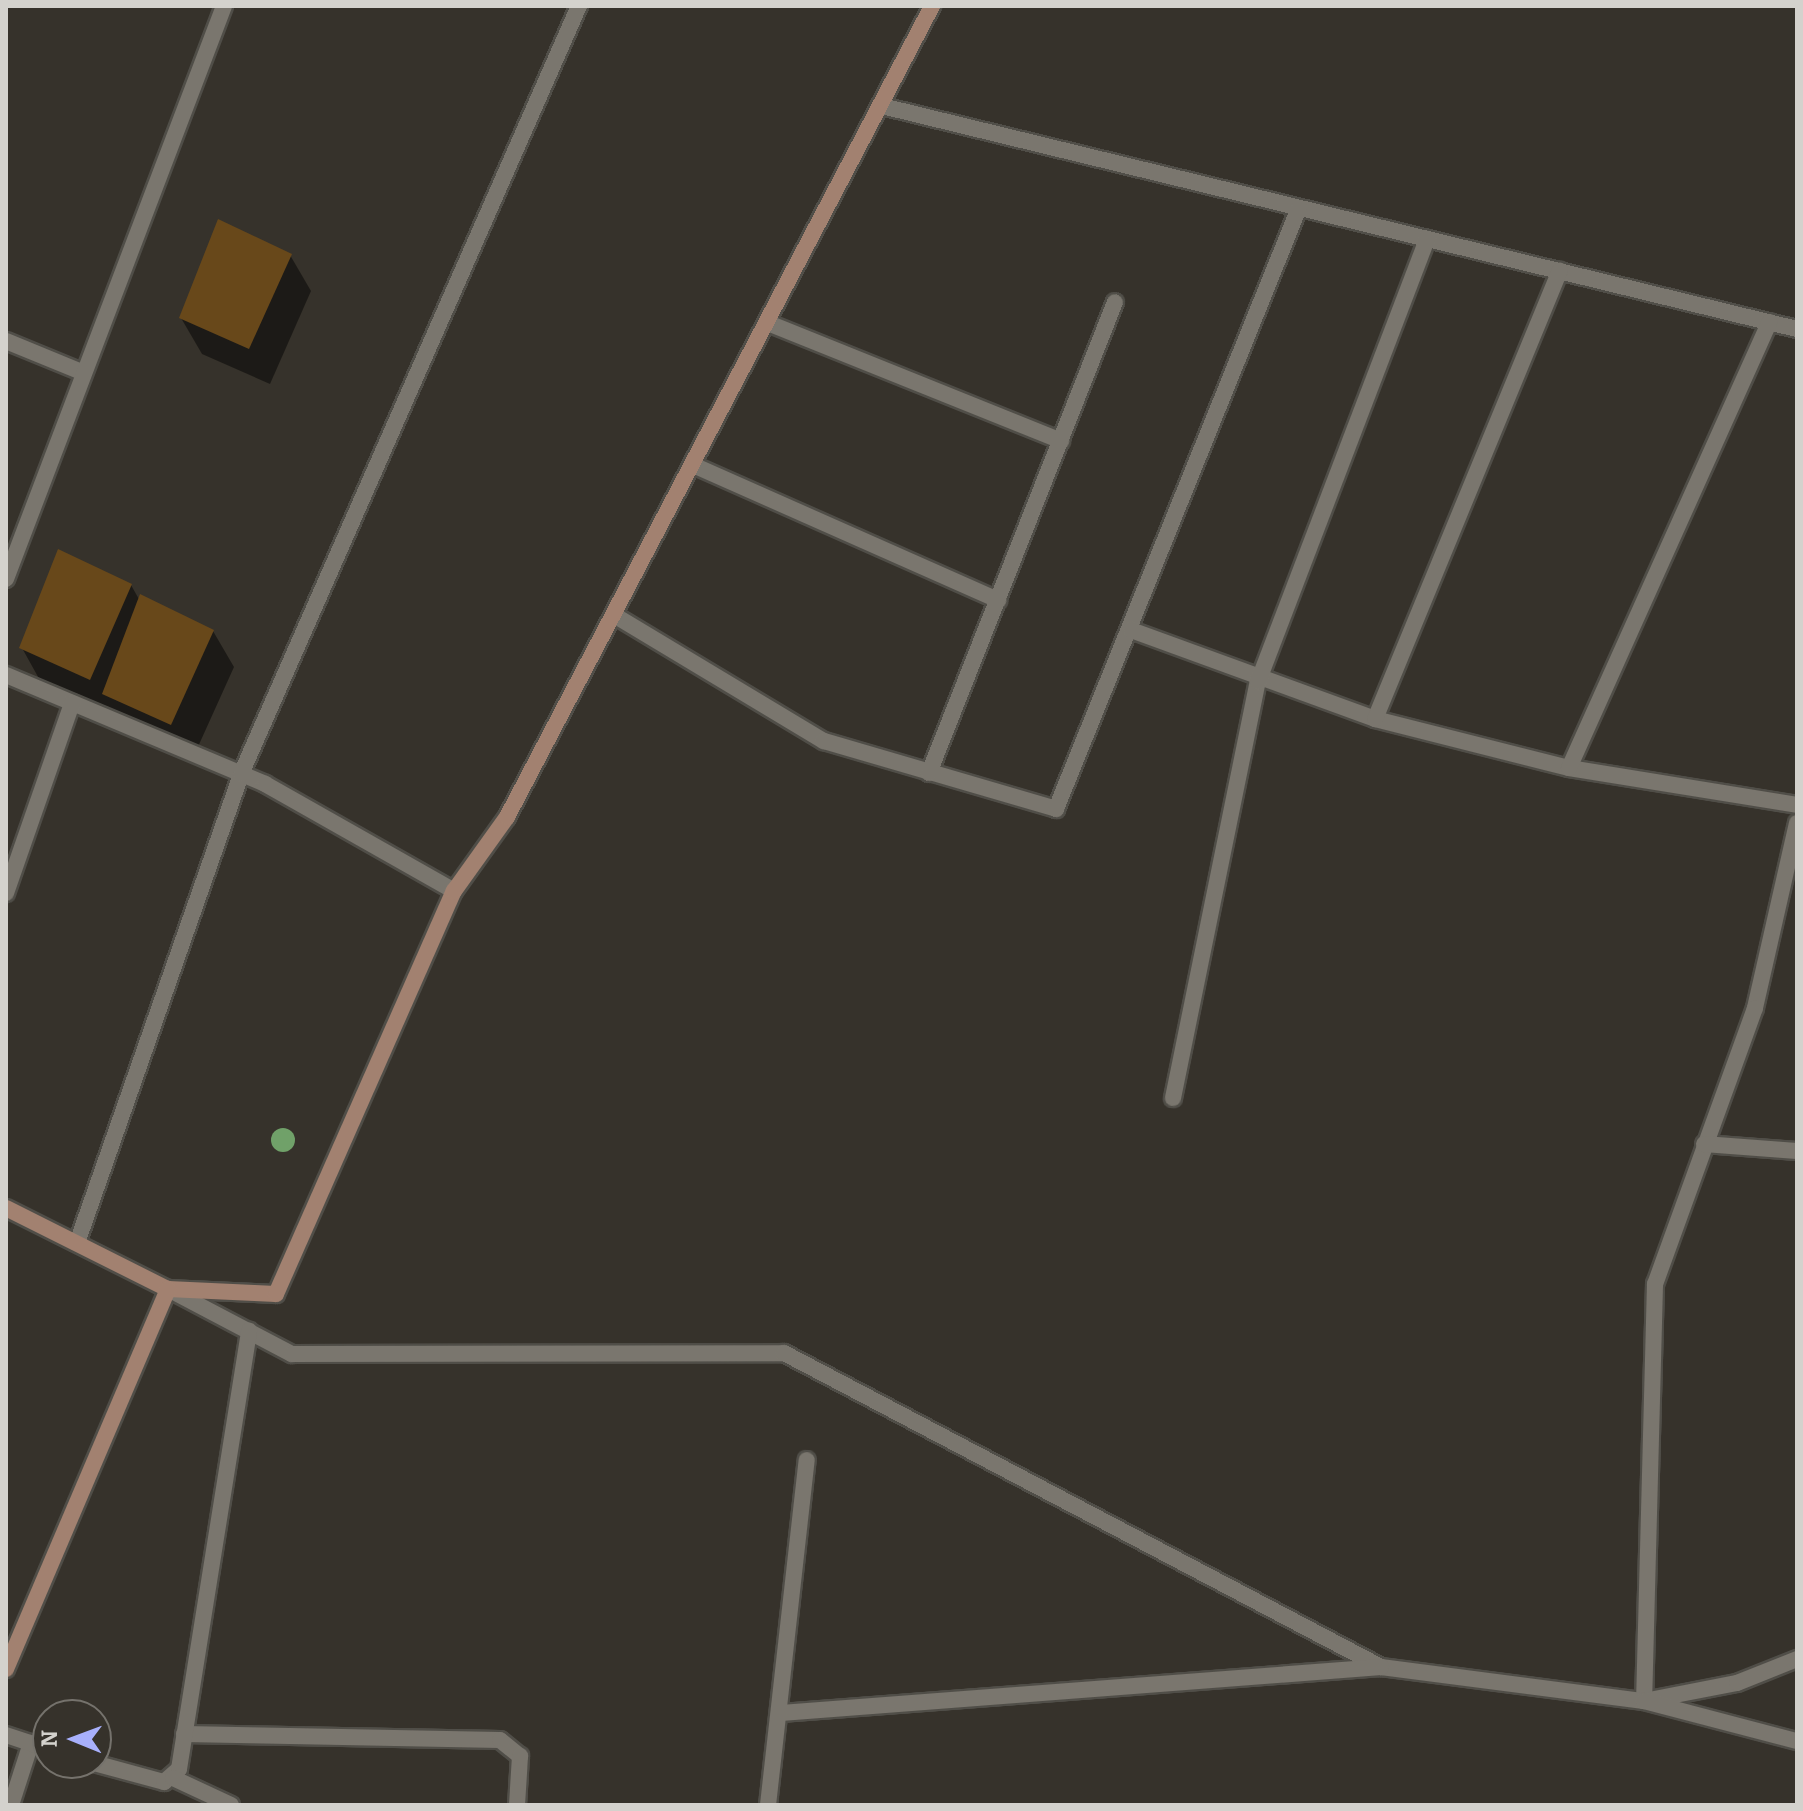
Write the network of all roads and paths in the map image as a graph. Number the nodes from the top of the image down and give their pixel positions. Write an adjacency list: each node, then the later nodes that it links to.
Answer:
1 (224, 6): 13 (street)
2 (579, 6): 26 (street)
3 (932, 6): 4 (street)
4 (882, 106): 5 (street); 10 (street)
5 (1299, 208): 6 (street); 19 (street)
6 (1427, 239): 7 (street); 21 (street)
7 (1560, 271): 9 (street); 23 (street)
8 (1115, 302): 14 (street)
9 (1769, 322): 11 (street); 24 (street)
10 (768, 323): 14 (street); 15 (street)
11 (1797, 329)
12 (6, 341): 13 (street)
13 (84, 373): 16 (street)
14 (1061, 441): 17 (street)
15 (693, 465): 17 (street); 18 (street)
16 (6, 579)
17 (998, 600): 25 (street)
18 (614, 615): 25 (street); 29 (street)
19 (1131, 630): 21 (street); 25 (street)
20 (6, 675): 22 (street)
21 (1258, 682): 23 (street); 31 (street)
22 (72, 703): 26 (street); 30 (street)
23 (1375, 719): 24 (street)
24 (1569, 768): 27 (street)
25 (929, 773)
26 (241, 774): 29 (street); 35 (street)
27 (1797, 805)
28 (1797, 823): 32 (street)
29 (454, 891): 36 (street)
30 (6, 893)
31 (1173, 1098)
32 (1704, 1144): 33 (street); 42 (street)
33 (1797, 1151)
34 (6, 1208): 35 (street)
35 (77, 1243): 36 (street)
36 (168, 1289): 37 (street); 41 (street)
37 (249, 1331): 40 (street); 44 (street)
38 (807, 1460): 43 (street)
39 (1797, 1659): 42 (street)
40 (1381, 1667): 42 (street); 43 (street)
41 (6, 1669)
42 (1644, 1701): 46 (street)
43 (781, 1713): 53 (street)
44 (184, 1734): 49 (street); 52 (street)
45 (6, 1735): 47 (street)
46 (1797, 1741)
47 (31, 1743): 50 (street)
48 (112, 1768): 49 (street)
49 (173, 1778): 51 (street)
50 (11, 1805)
51 (231, 1805)
52 (517, 1805)
53 (768, 1805)

